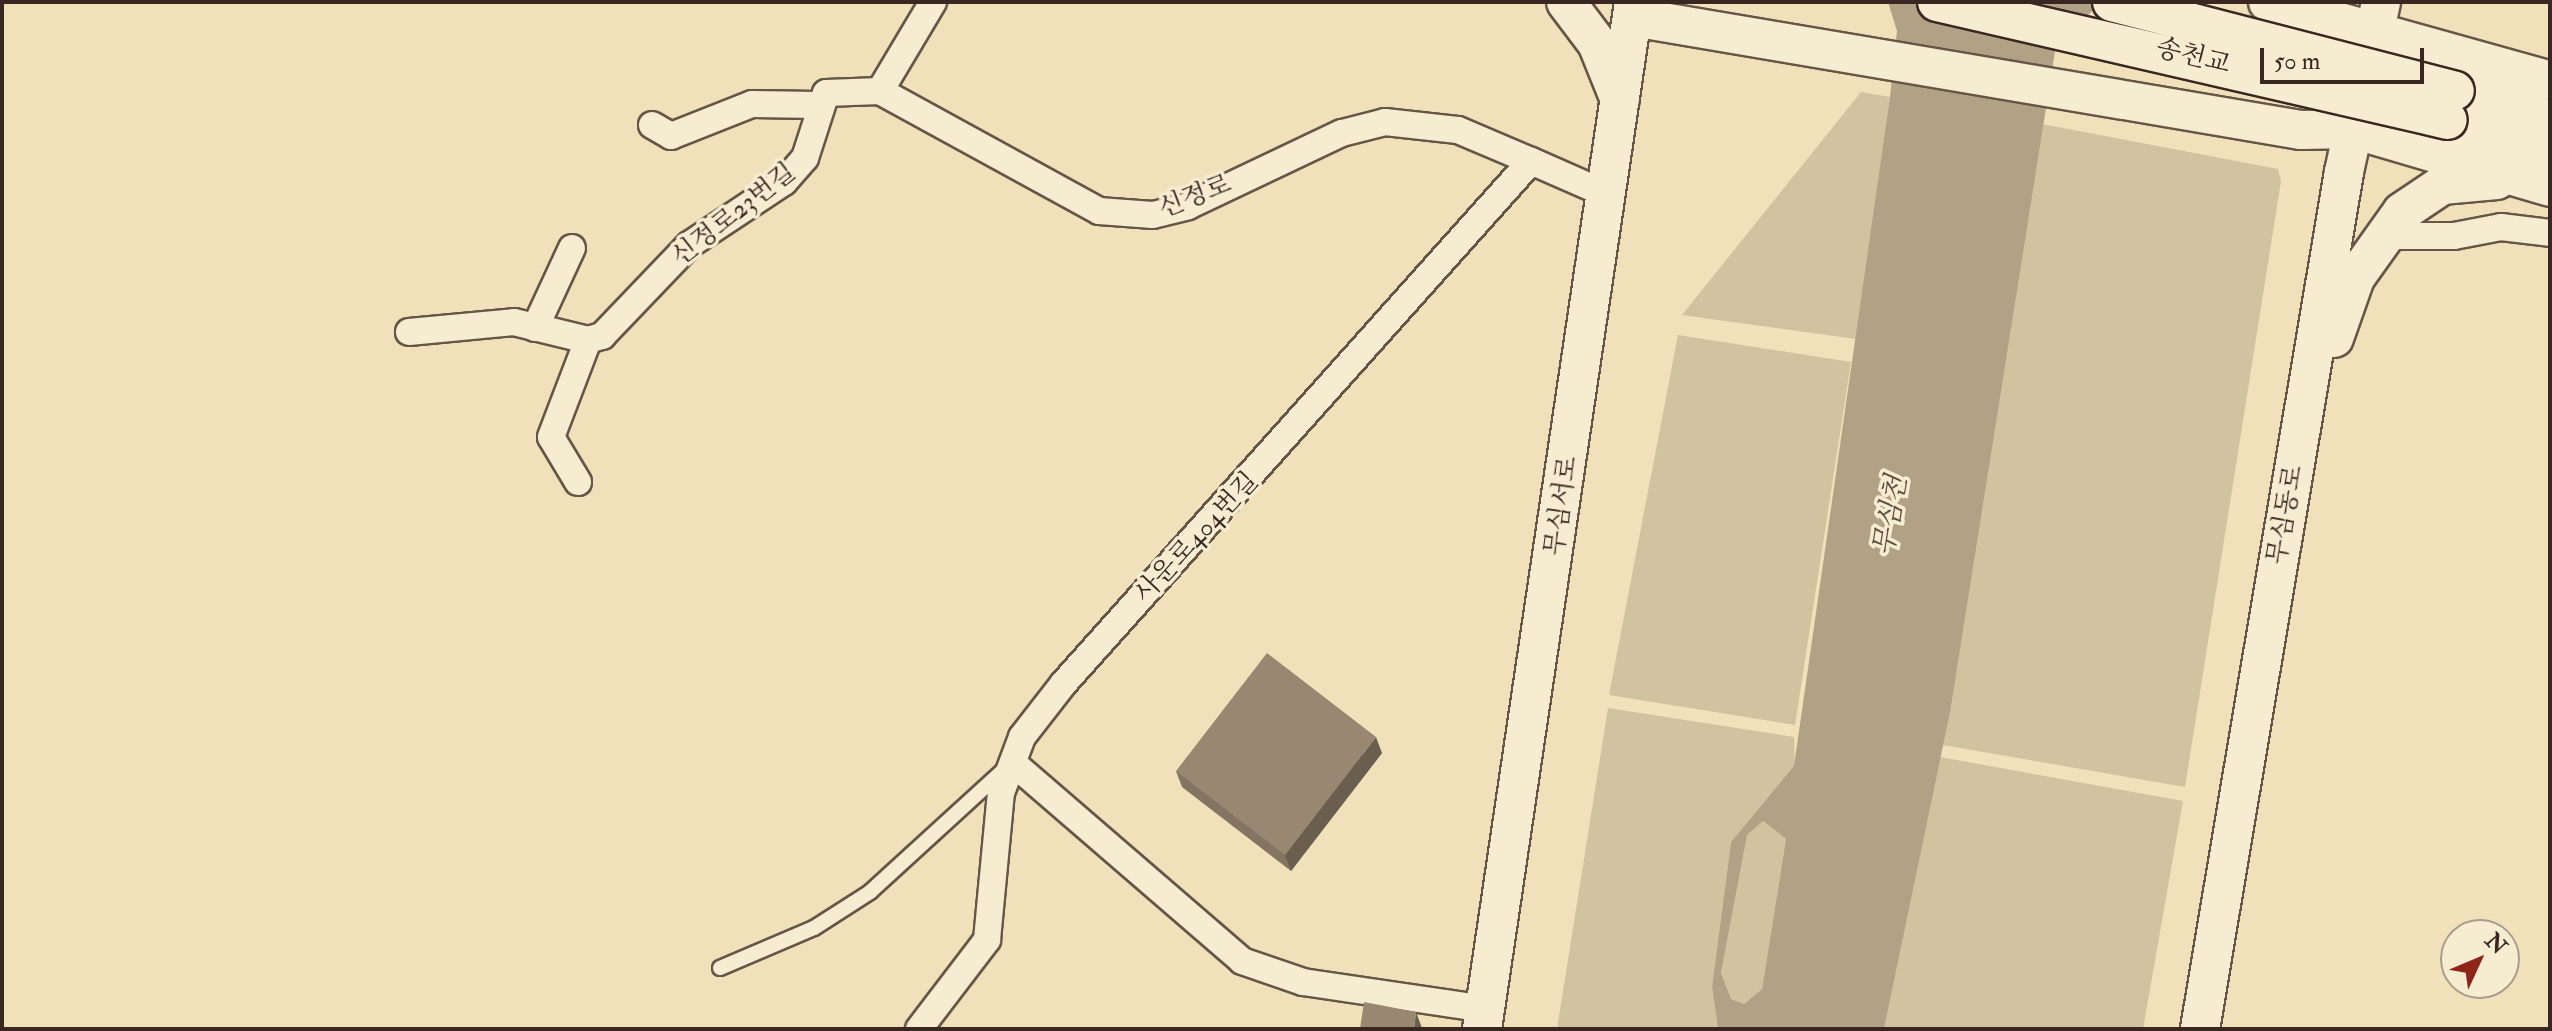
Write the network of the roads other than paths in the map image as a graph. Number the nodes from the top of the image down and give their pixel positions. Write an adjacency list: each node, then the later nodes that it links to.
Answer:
1 (933, 2): 9 (street)
2 (1566, 2): 10 (street)
3 (1937, 2): 12 (street, 송천교, bridge)
4 (2112, 2): 12 (street, 송천교, bridge)
5 (2268, 2): 7 (street)
6 (1634, 9): 10 (street, 무심서로); 15 (street)
7 (2378, 16): 8 (street); 15 (street, 무심동로)
8 (2550, 81)
9 (880, 91): 11 (street); 17 (street, 신정로)
10 (1620, 100): 19 (street, 무심서로)
11 (818, 105): 14 (street); 25 (street, 신정로23번길)
12 (2451, 106): 13 (street); 16 (street)
13 (2550, 120)
14 (652, 125)
15 (2353, 129): 18 (street); 26 (street, 무심동로)
16 (2550, 150)
17 (1531, 161): 19 (street); 28 (street, 사운로404번길)
18 (2550, 188): 21 (street)
19 (1606, 194): 30 (street, 무심서로)
20 (2550, 233): 21 (street)
21 (2379, 236): 26 (street)
22 (572, 248): 23 (street)
23 (535, 328): 24 (street); 25 (street)
24 (409, 332)
25 (588, 340): 27 (street)
26 (2299, 435): 32 (street, 무심동로)
27 (578, 482)
28 (1013, 763): 29 (lane); 30 (street, 무심서로); 31 (street, 사운로404번길)
29 (720, 968)
30 (1484, 1019)
31 (919, 1029)
32 (2200, 1029)

